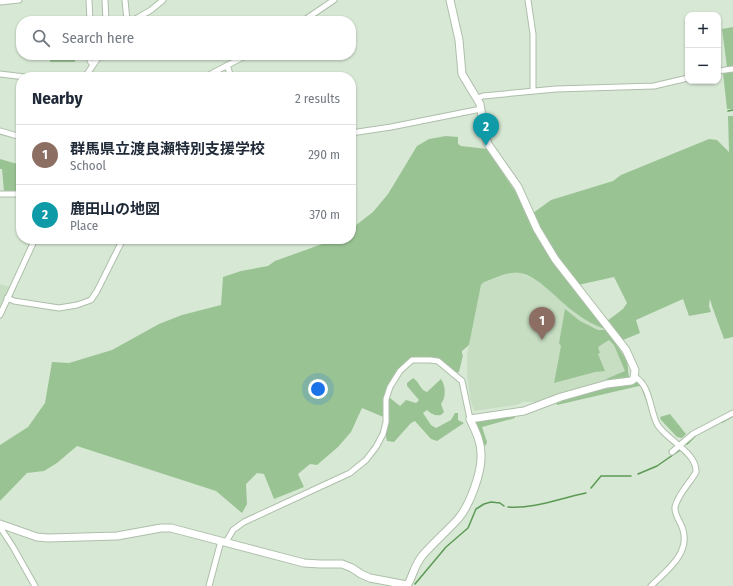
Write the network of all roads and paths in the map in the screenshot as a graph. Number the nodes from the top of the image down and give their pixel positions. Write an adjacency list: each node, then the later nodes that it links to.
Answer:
1 (19, 0): 9 (street)
2 (89, 0): 10 (street)
3 (105, 0): 11 (street)
4 (125, 0): 12 (street)
5 (163, 0): 13 (street)
6 (334, 0): 14 (street)
7 (450, 0): 29 (street)
8 (528, 0): 28 (street)
9 (0, 2)
10 (90, 16)
11 (106, 16)
12 (127, 16)
13 (141, 16)
14 (310, 16)
15 (90, 60): 18 (street)
16 (96, 60): 18 (street)
17 (237, 60): 19 (street)
18 (93, 65): 22 (street)
19 (227, 65): 23 (street); 24 (street)
20 (733, 69): 21 (street)
21 (721, 71)
22 (88, 72)
23 (215, 72)
24 (230, 72)
25 (0, 74): 26 (street)
26 (16, 76)
27 (685, 79): 28 (street)
28 (533, 91): 29 (street)
29 (478, 98): 30 (street)
30 (481, 109): 32 (street); 40 (street)
31 (0, 131): 33 (street)
32 (356, 132)
33 (16, 136)
34 (0, 194): 35 (street)
35 (16, 194)
36 (32, 244): 38 (street)
37 (121, 244): 38 (street)
38 (7, 298): 39 (street)
39 (0, 314)
40 (635, 378): 42 (street); 43 (street)
41 (733, 413): 43 (street)
42 (470, 419): 46 (street); 49 (street)
43 (679, 446): 44 (street); 50 (street)
44 (672, 452)
45 (0, 524): 46 (street); 47 (street)
46 (224, 541): 48 (street); 49 (street)
47 (36, 586)
48 (209, 586)
49 (408, 586)
50 (651, 586)

